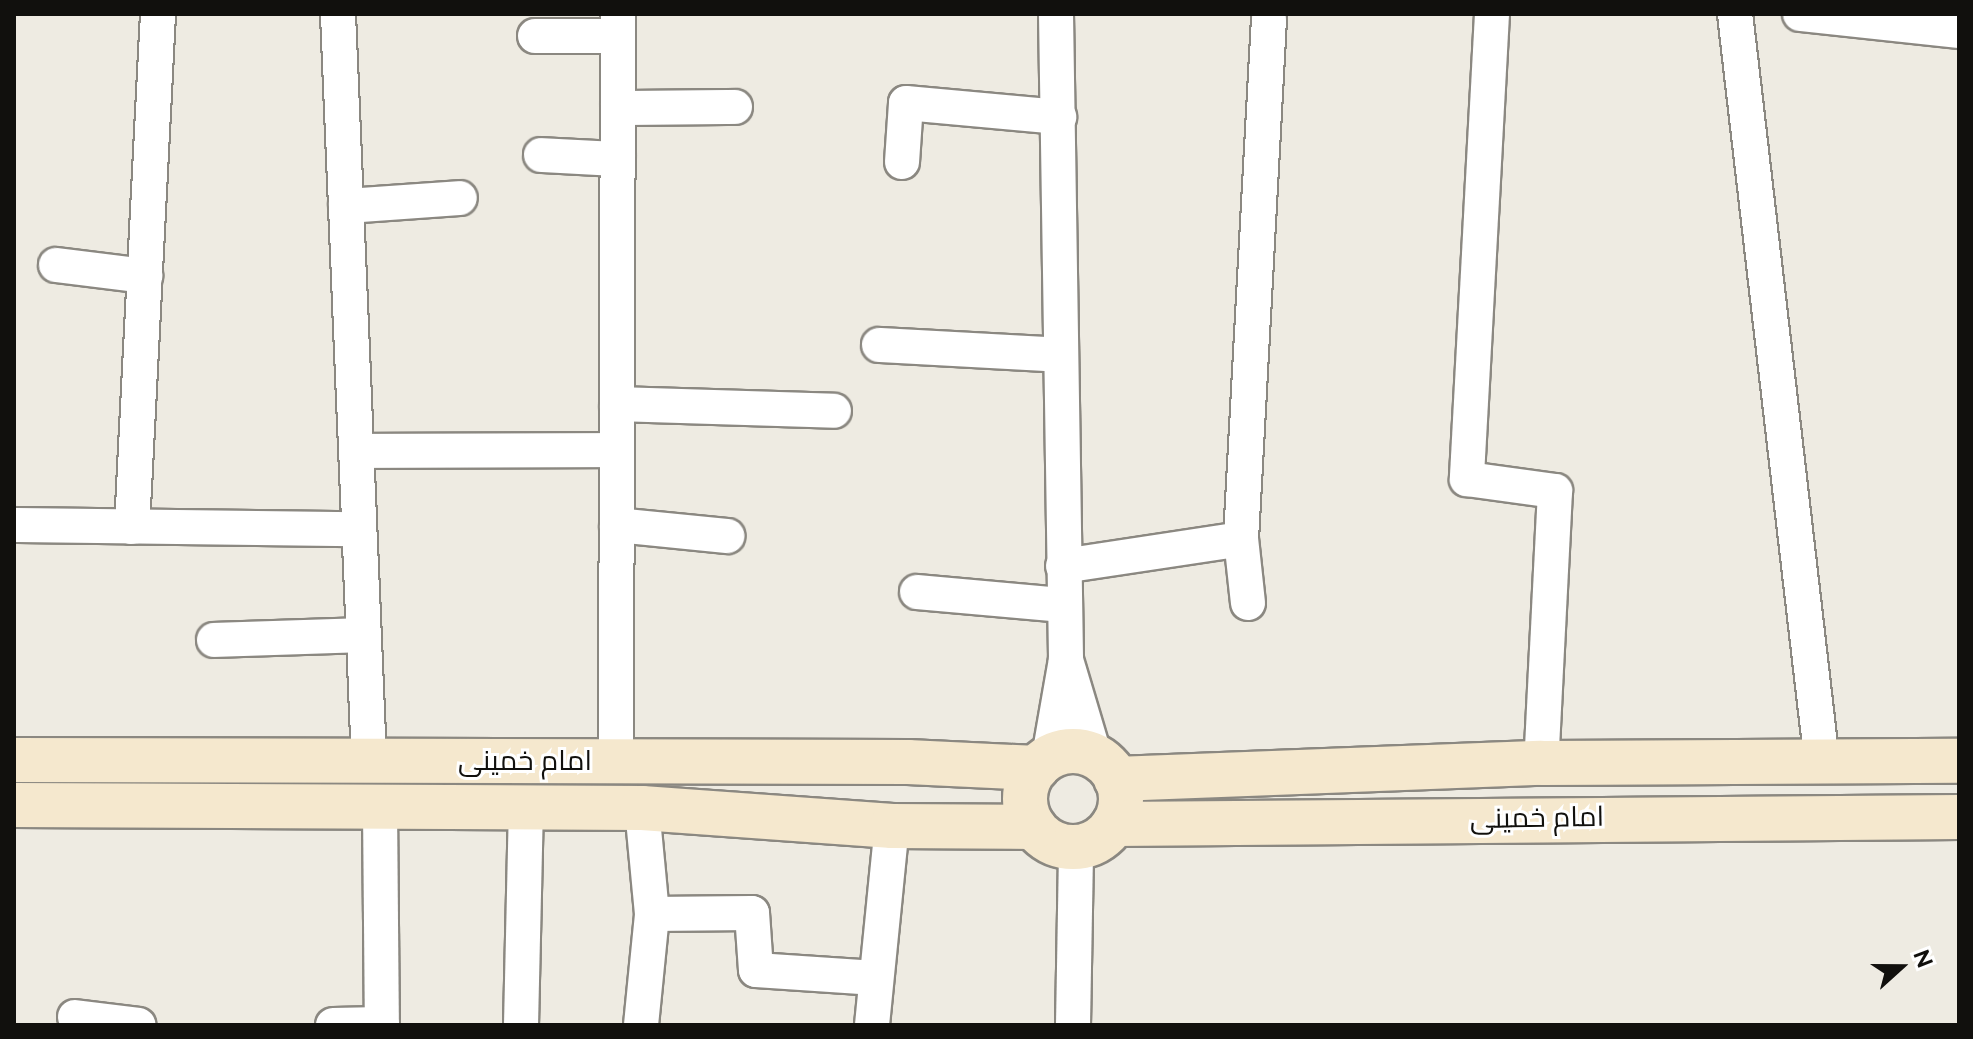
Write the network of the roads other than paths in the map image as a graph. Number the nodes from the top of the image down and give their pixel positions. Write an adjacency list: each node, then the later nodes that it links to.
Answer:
1 (158, 14): 21 (street)
2 (338, 14): 19 (street)
3 (1056, 14): 14 (street)
4 (1492, 14): 47 (street)
5 (1735, 14): 46 (street)
6 (1800, 14): 8 (street)
7 (1269, 16): 33 (street)
8 (1870, 18): 10 (street)
9 (618, 25): 11 (street); 13 (street)
10 (1959, 31)
11 (535, 36)
12 (735, 107): 13 (street)
13 (618, 108): 16 (street)
14 (1059, 117): 17 (street); 23 (street)
15 (541, 155): 16 (street)
16 (618, 159): 24 (street)
17 (902, 162)
18 (460, 198): 19 (street)
19 (346, 206): 27 (street)
20 (56, 265): 21 (street)
21 (145, 276): 30 (street)
22 (879, 345): 23 (street)
23 (1061, 355): 34 (street)
24 (617, 404): 25 (street); 26 (street)
25 (834, 411)
26 (617, 450): 27 (street); 29 (street)
27 (356, 451): 31 (street)
28 (14, 525): 30 (street)
29 (617, 525): 32 (street); 43 (street)
30 (132, 527): 31 (street)
31 (359, 529): 38 (street)
32 (727, 536)
33 (1241, 539): 34 (street); 36 (street)
34 (1063, 566): 37 (street)
35 (917, 592): 37 (street)
36 (1248, 603)
37 (1063, 605): 40 (street)
38 (364, 635): 39 (street); 42 (street)
39 (214, 640)
40 (1066, 660): 45 (street); 48 (street)
41 (14, 760): 42 (main road, امام خمینی)
42 (369, 760): 43 (main road, امام خمینی)
43 (616, 761): 45 (main road, امام خمینی)
44 (1959, 761): 46 (main road, امام خمینی)
45 (1043, 762): 48 (main road); 56 (main road)
46 (1822, 762): 47 (main road, امام خمینی)
47 (1541, 763): 48 (main road, امام خمینی)
48 (1106, 768): 54 (main road)
49 (14, 805): 50 (main road, امام خمینی)
50 (380, 807): 51 (main road, امام خمینی); 61 (street)
51 (526, 807): 52 (main road, امام خمینی); 64 (street)
52 (642, 808): 55 (main road, امام خمینی); 58 (street)
53 (1959, 817): 54 (main road, امام خمینی)
54 (1114, 824): 57 (main road)
55 (892, 826): 56 (main road, امام خمینی); 59 (street)
56 (1034, 827): 57 (main road)
57 (1076, 847): 67 (street)
58 (652, 914): 59 (street); 65 (street)
59 (876, 978): 66 (street)
60 (75, 1017): 62 (street)
61 (382, 1024): 63 (street)
62 (139, 1025)
63 (333, 1025)
64 (521, 1025)
65 (641, 1025)
66 (872, 1025)
67 (1073, 1025)

